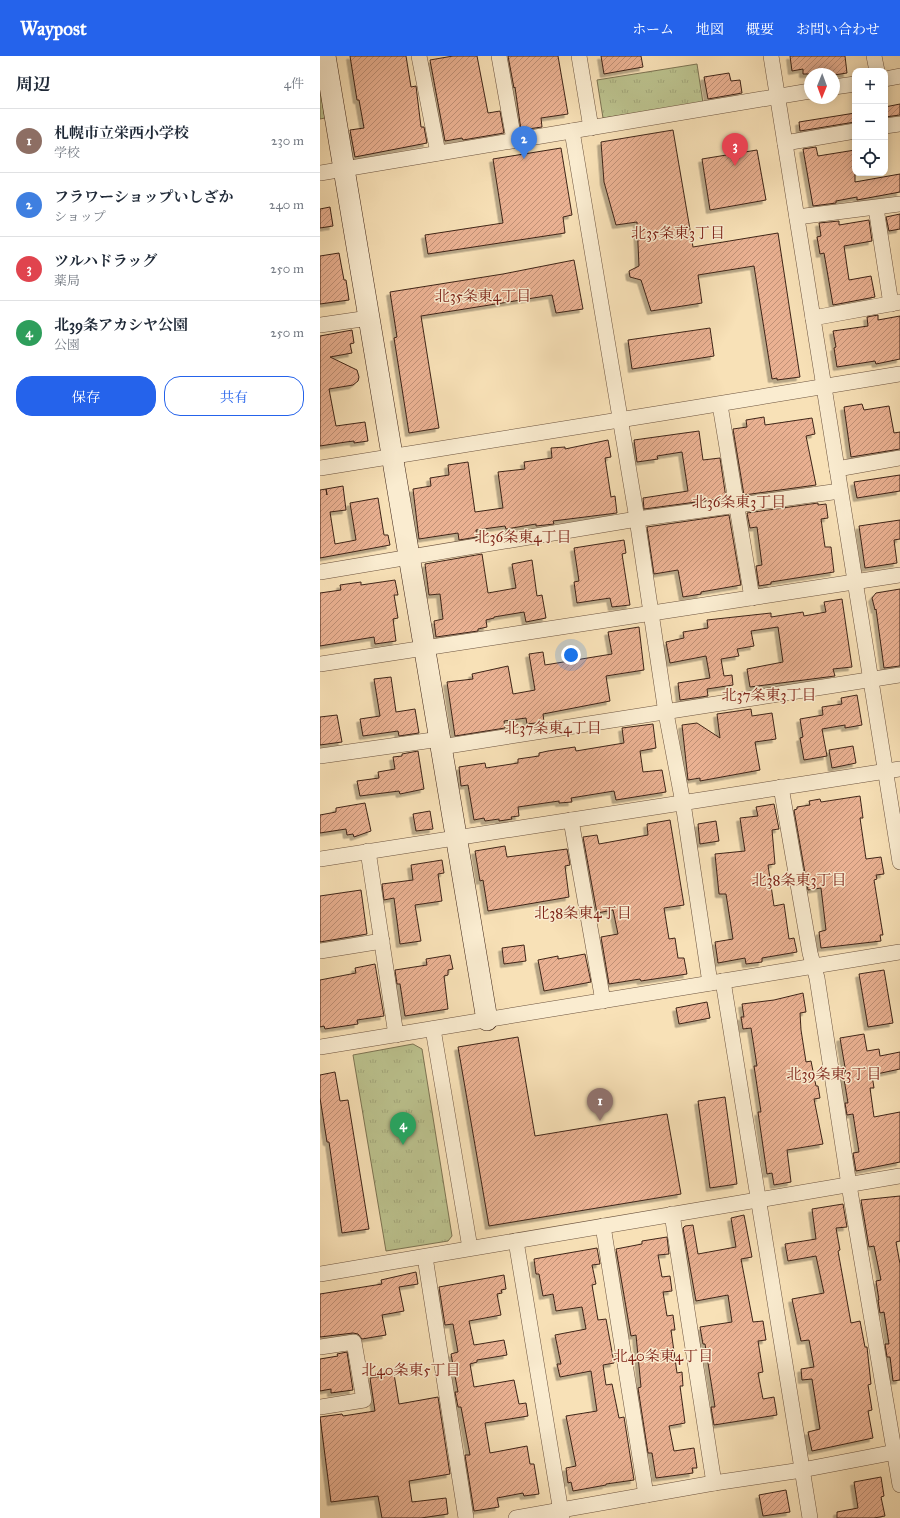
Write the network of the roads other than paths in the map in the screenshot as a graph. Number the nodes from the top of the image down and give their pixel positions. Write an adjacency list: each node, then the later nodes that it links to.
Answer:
1 (325, 56): 22 (street)
2 (420, 56): 21 (street)
3 (499, 56): 19 (street)
4 (579, 56): 16 (street)
5 (771, 56): 13 (street)
6 (874, 56): 7 (street)
7 (876, 68)
8 (900, 76): 9 (street)
9 (888, 78)
10 (852, 84): 11 (street)
11 (840, 86)
12 (804, 92): 13 (street)
13 (777, 97): 16 (street); 20 (street)
14 (900, 124): 15 (street)
15 (888, 126)
16 (591, 128): 17 (street)
17 (572, 131): 19 (street); 34 (street)
18 (852, 132): 20 (street)
19 (514, 140): 21 (street)
20 (785, 143): 26 (street)
21 (438, 153): 22 (street)
22 (344, 168): 23 (street); 28 (street)
23 (320, 173)
24 (900, 204): 25 (street)
25 (876, 208): 26 (street); 27 (street)
26 (797, 217): 29 (street)
27 (896, 303): 29 (street)
28 (369, 318): 30 (street); 35 (street)
29 (814, 318): 32 (street)
30 (320, 325)
31 (900, 374): 32 (street)
32 (825, 388): 33 (street); 38 (street)
33 (720, 405): 34 (street); 40 (street)
34 (620, 419): 35 (street); 41 (street)
35 (393, 456): 37 (street); 42 (street)
36 (900, 458): 38 (street)
37 (320, 468)
38 (837, 469): 39 (street)
39 (840, 491): 40 (street); 45 (street)
40 (738, 506): 41 (street); 46 (street)
41 (637, 519): 42 (street); 47 (street)
42 (410, 557): 43 (street); 48 (street)
43 (320, 572)
44 (900, 575): 45 (street)
45 (856, 582): 46 (street); 51 (street)
46 (752, 598): 47 (street)
47 (651, 614): 48 (street); 52 (street)
48 (424, 648): 49 (street); 53 (street)
49 (320, 664)
50 (900, 675): 51 (street)
51 (872, 680): 52 (street); 55 (street)
52 (666, 712): 53 (street); 57 (street)
53 (440, 743): 54 (street); 59 (street)
54 (320, 756)
55 (893, 770): 56 (street); 62 (street)
56 (781, 787): 57 (street); 66 (street)
57 (683, 803): 58 (street); 67 (street)
58 (571, 820): 59 (street); 68 (street)
59 (457, 838): 60 (street); 69 (street)
60 (368, 851): 61 (street); 63 (street)
61 (320, 859)
62 (900, 862)
63 (382, 941): 64 (street); 71 (street)
64 (320, 951)
65 (900, 952): 66 (street)
66 (814, 966): 67 (street); 74 (street)
67 (716, 982): 68 (street); 75 (street)
68 (603, 1001): 69 (street)
69 (487, 1020): 70 (street)
70 (433, 1029): 71 (street); 79 (street)
71 (396, 1035): 72 (street)
72 (320, 1047)
73 (900, 1176): 74 (street)
74 (849, 1185): 75 (street); 84 (street)
75 (758, 1200): 76 (street); 85 (street)
76 (672, 1214): 77 (street); 86 (street)
77 (603, 1226): 78 (street); 88 (street)
78 (516, 1241): 79 (street); 89 (street)
79 (470, 1248): 80 (street)
80 (425, 1257): 81 (street); 90 (street)
81 (320, 1274)
82 (320, 1347): 83 (street)
83 (320, 1407)
84 (897, 1452): 85 (street); 87 (street)
85 (802, 1470): 86 (street); 92 (street)
86 (714, 1483): 88 (street)
87 (900, 1485)
88 (646, 1495): 89 (street)
89 (561, 1514): 91 (street)
90 (466, 1518)
91 (516, 1518)
92 (810, 1518)

